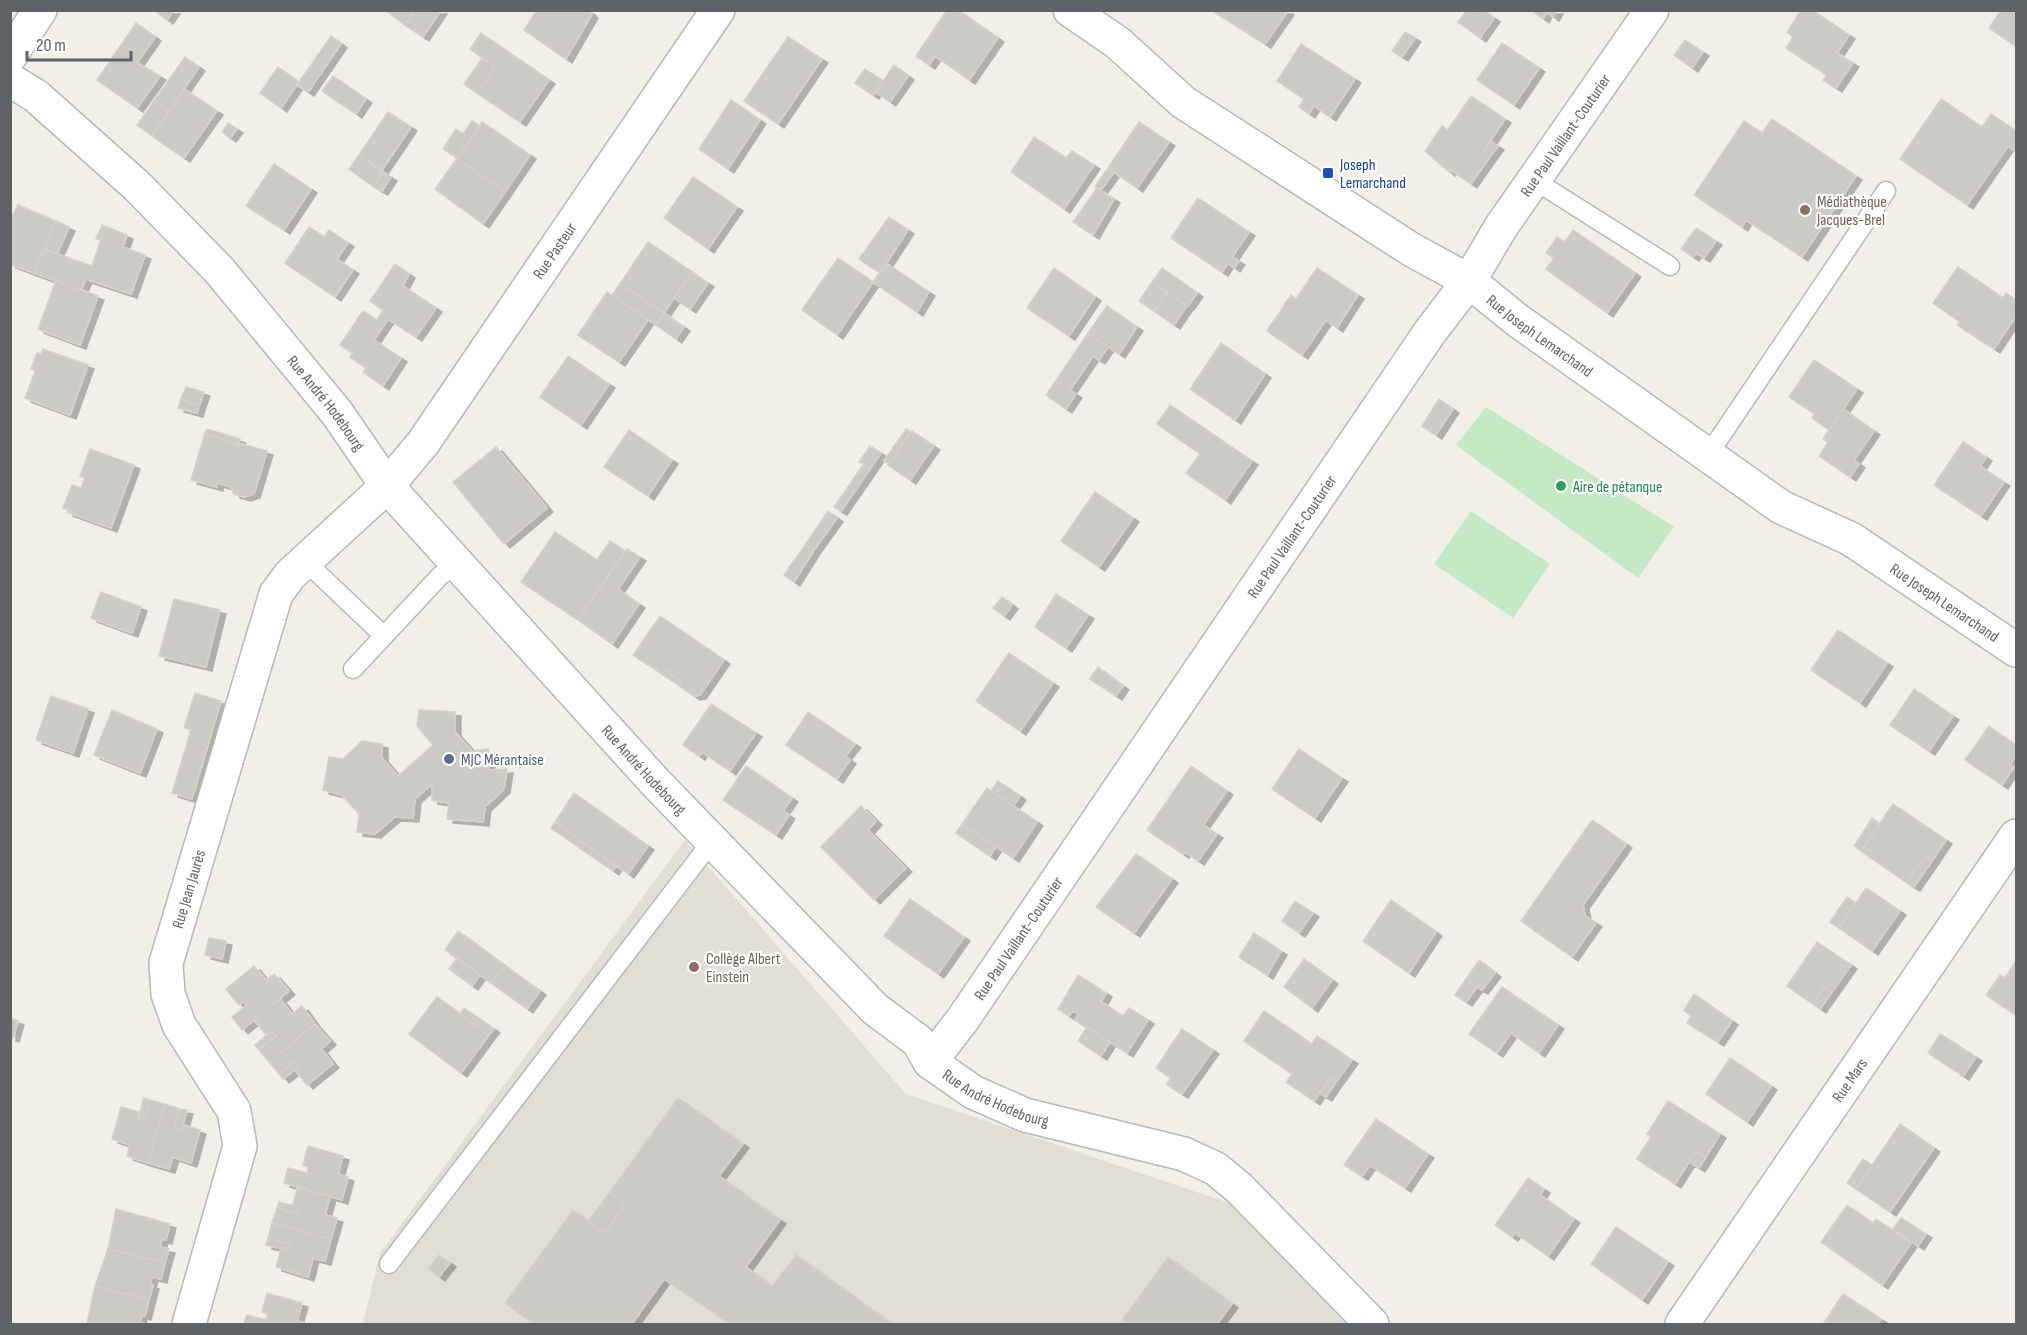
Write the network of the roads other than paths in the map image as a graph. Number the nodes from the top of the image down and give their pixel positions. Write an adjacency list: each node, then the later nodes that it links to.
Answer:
1 (40, 10): 5 (street)
2 (718, 10): 12 (street, Rue Pasteur)
3 (1070, 10): 10 (street, Rue Joseph Lemarchand)
4 (1652, 10): 7 (street, Rue Paul Vaillant-Couturier)
5 (10, 56)
6 (10, 80): 12 (street, Rue André Hodebourg)
7 (1534, 180): 9 (lane); 10 (street, Rue Paul Vaillant-Couturier)
8 (1886, 191): 11 (lane)
9 (1670, 266)
10 (1469, 281): 11 (street, Rue Joseph Lemarchand); 20 (street, Rue Paul Vaillant-Couturier)
11 (1708, 455): 16 (street, Rue Joseph Lemarchand)
12 (387, 486): 13 (street, Rue Jean Jaurès); 14 (street, Rue André Hodebourg)
13 (305, 561): 15 (lane); 22 (street, Rue Jean Jaurès)
14 (457, 563): 15 (lane); 19 (street, Rue André Hodebourg)
15 (384, 636): 17 (lane)
16 (2016, 650)
17 (353, 669)
18 (2016, 836): 24 (street, Rue Mars)
19 (712, 842): 20 (street, Rue André Hodebourg); 21 (lane)
20 (930, 1062): 23 (street, Rue André Hodebourg)
21 (389, 1264)
22 (189, 1324)
23 (1372, 1324)
24 (1682, 1324)

